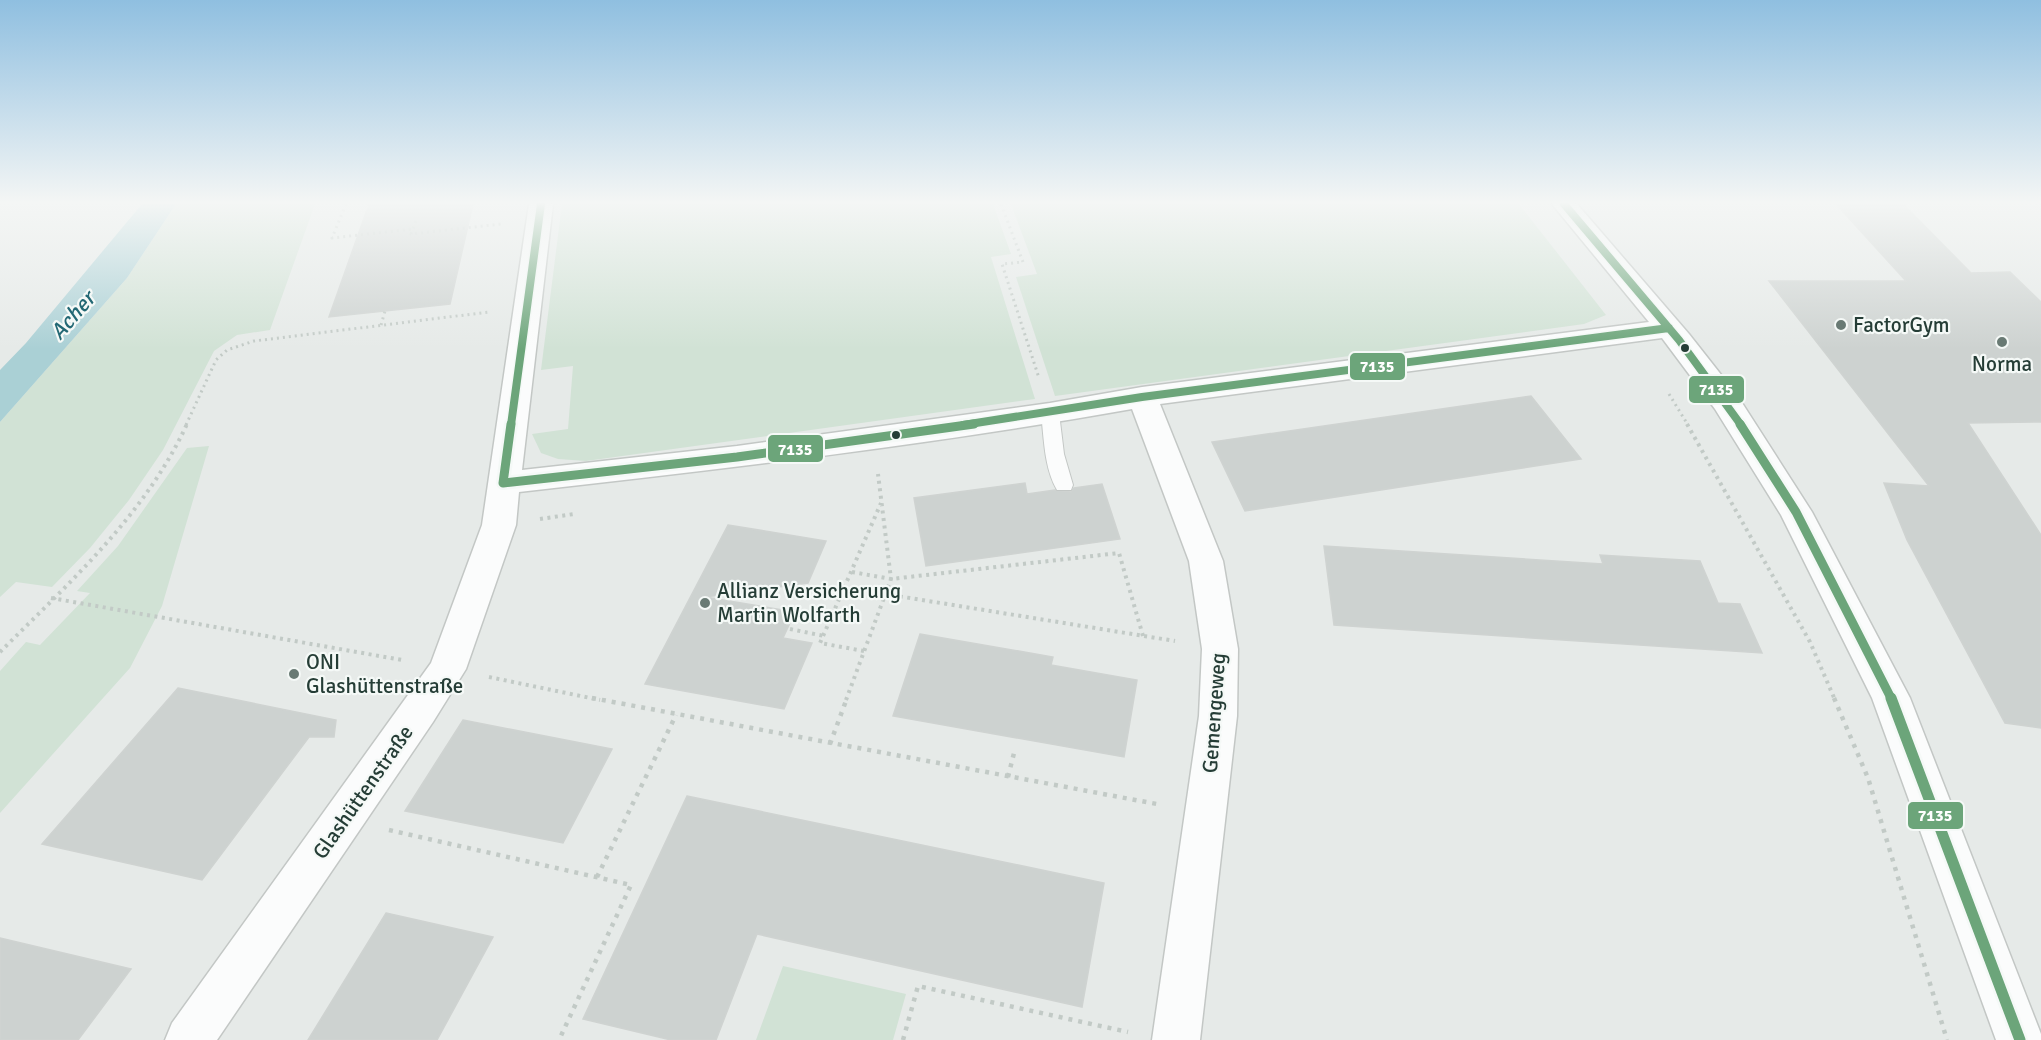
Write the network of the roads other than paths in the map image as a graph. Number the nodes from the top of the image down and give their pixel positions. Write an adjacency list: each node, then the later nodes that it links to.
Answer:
1 (535, 253): 6 (street, Glashüttenstraße)
2 (1605, 253): 3 (street)
3 (1669, 328): 4 (street); 10 (street)
4 (1142, 397): 5 (street); 8 (street, Gemengeweg)
5 (1050, 413): 6 (street); 7 (lane)
6 (503, 483): 9 (street, Glashüttenstraße)
7 (1064, 485)
8 (1158, 1037)
9 (189, 1040)
10 (2020, 1040)

